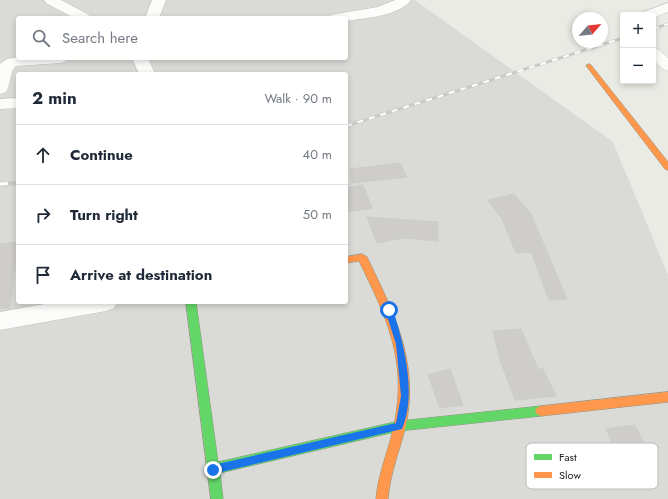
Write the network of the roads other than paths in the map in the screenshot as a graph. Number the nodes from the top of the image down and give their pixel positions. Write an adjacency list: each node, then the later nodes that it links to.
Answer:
1 (51, 0): 7 (street)
2 (404, 0): 8 (street)
3 (664, 0): 4 (street)
4 (668, 3)
5 (668, 7): 6 (street)
6 (656, 12)
7 (80, 16)
8 (348, 16)
9 (656, 55): 13 (street)
10 (36, 60): 15 (street)
11 (141, 60): 14 (street)
12 (589, 66): 18 (street)
13 (668, 66)
14 (147, 72)
15 (0, 89)
16 (16, 103): 17 (street)
17 (0, 104)
18 (668, 166)
19 (348, 260): 24 (street)
20 (95, 304): 22 (street)
21 (192, 304): 25 (street)
22 (0, 321)
23 (668, 397): 24 (street)
24 (399, 426): 25 (street); 27 (street)
25 (213, 470): 26 (street)
26 (217, 499)
27 (382, 499)

